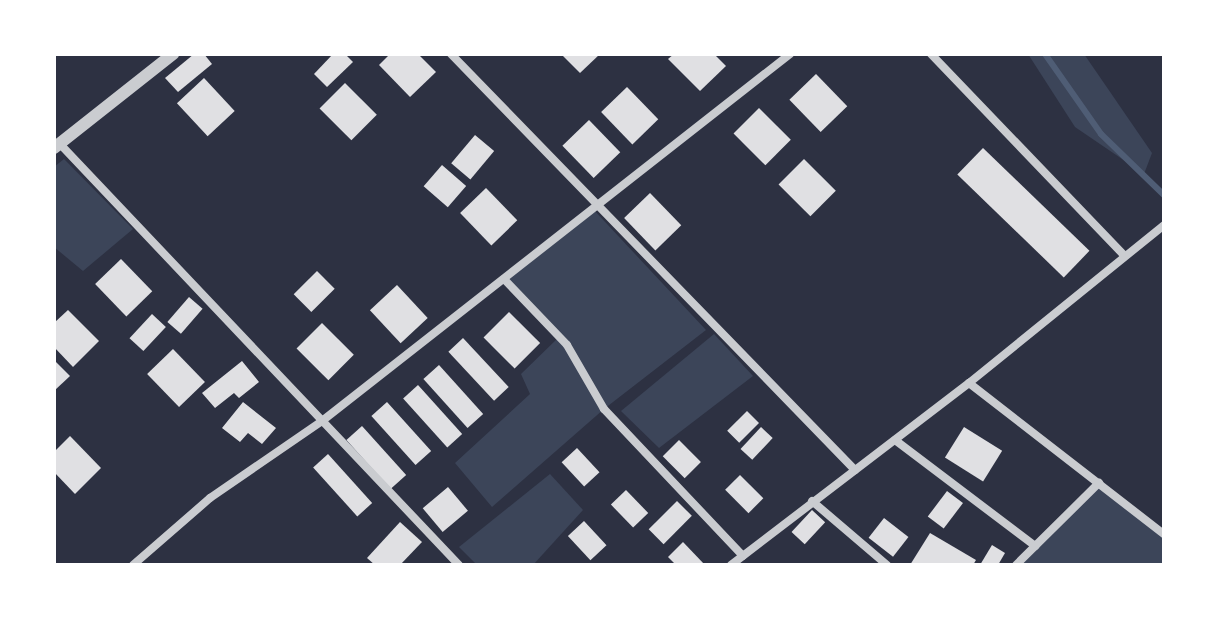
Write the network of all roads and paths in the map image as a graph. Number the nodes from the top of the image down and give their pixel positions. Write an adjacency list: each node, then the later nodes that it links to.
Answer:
1 (451, 54): 6 (street)
2 (790, 54): 6 (street)
3 (931, 54): 8 (street)
4 (170, 55): 5 (street)
5 (57, 146): 11 (street)
6 (599, 205): 9 (street); 13 (street)
7 (1164, 225): 8 (street)
8 (1124, 255): 10 (street)
9 (504, 279): 11 (street); 18 (street)
10 (969, 383): 12 (street); 14 (street)
11 (322, 421): 19 (street); 20 (street)
12 (895, 440): 13 (street); 17 (street)
13 (855, 470): 15 (street)
14 (1099, 483): 16 (street); 17 (street)
15 (812, 501): 18 (street); 22 (street)
16 (1164, 534)
17 (1035, 546): 23 (street)
18 (743, 556): 21 (street)
19 (133, 565)
20 (459, 565)
21 (731, 565)
22 (887, 565)
23 (1016, 565)

